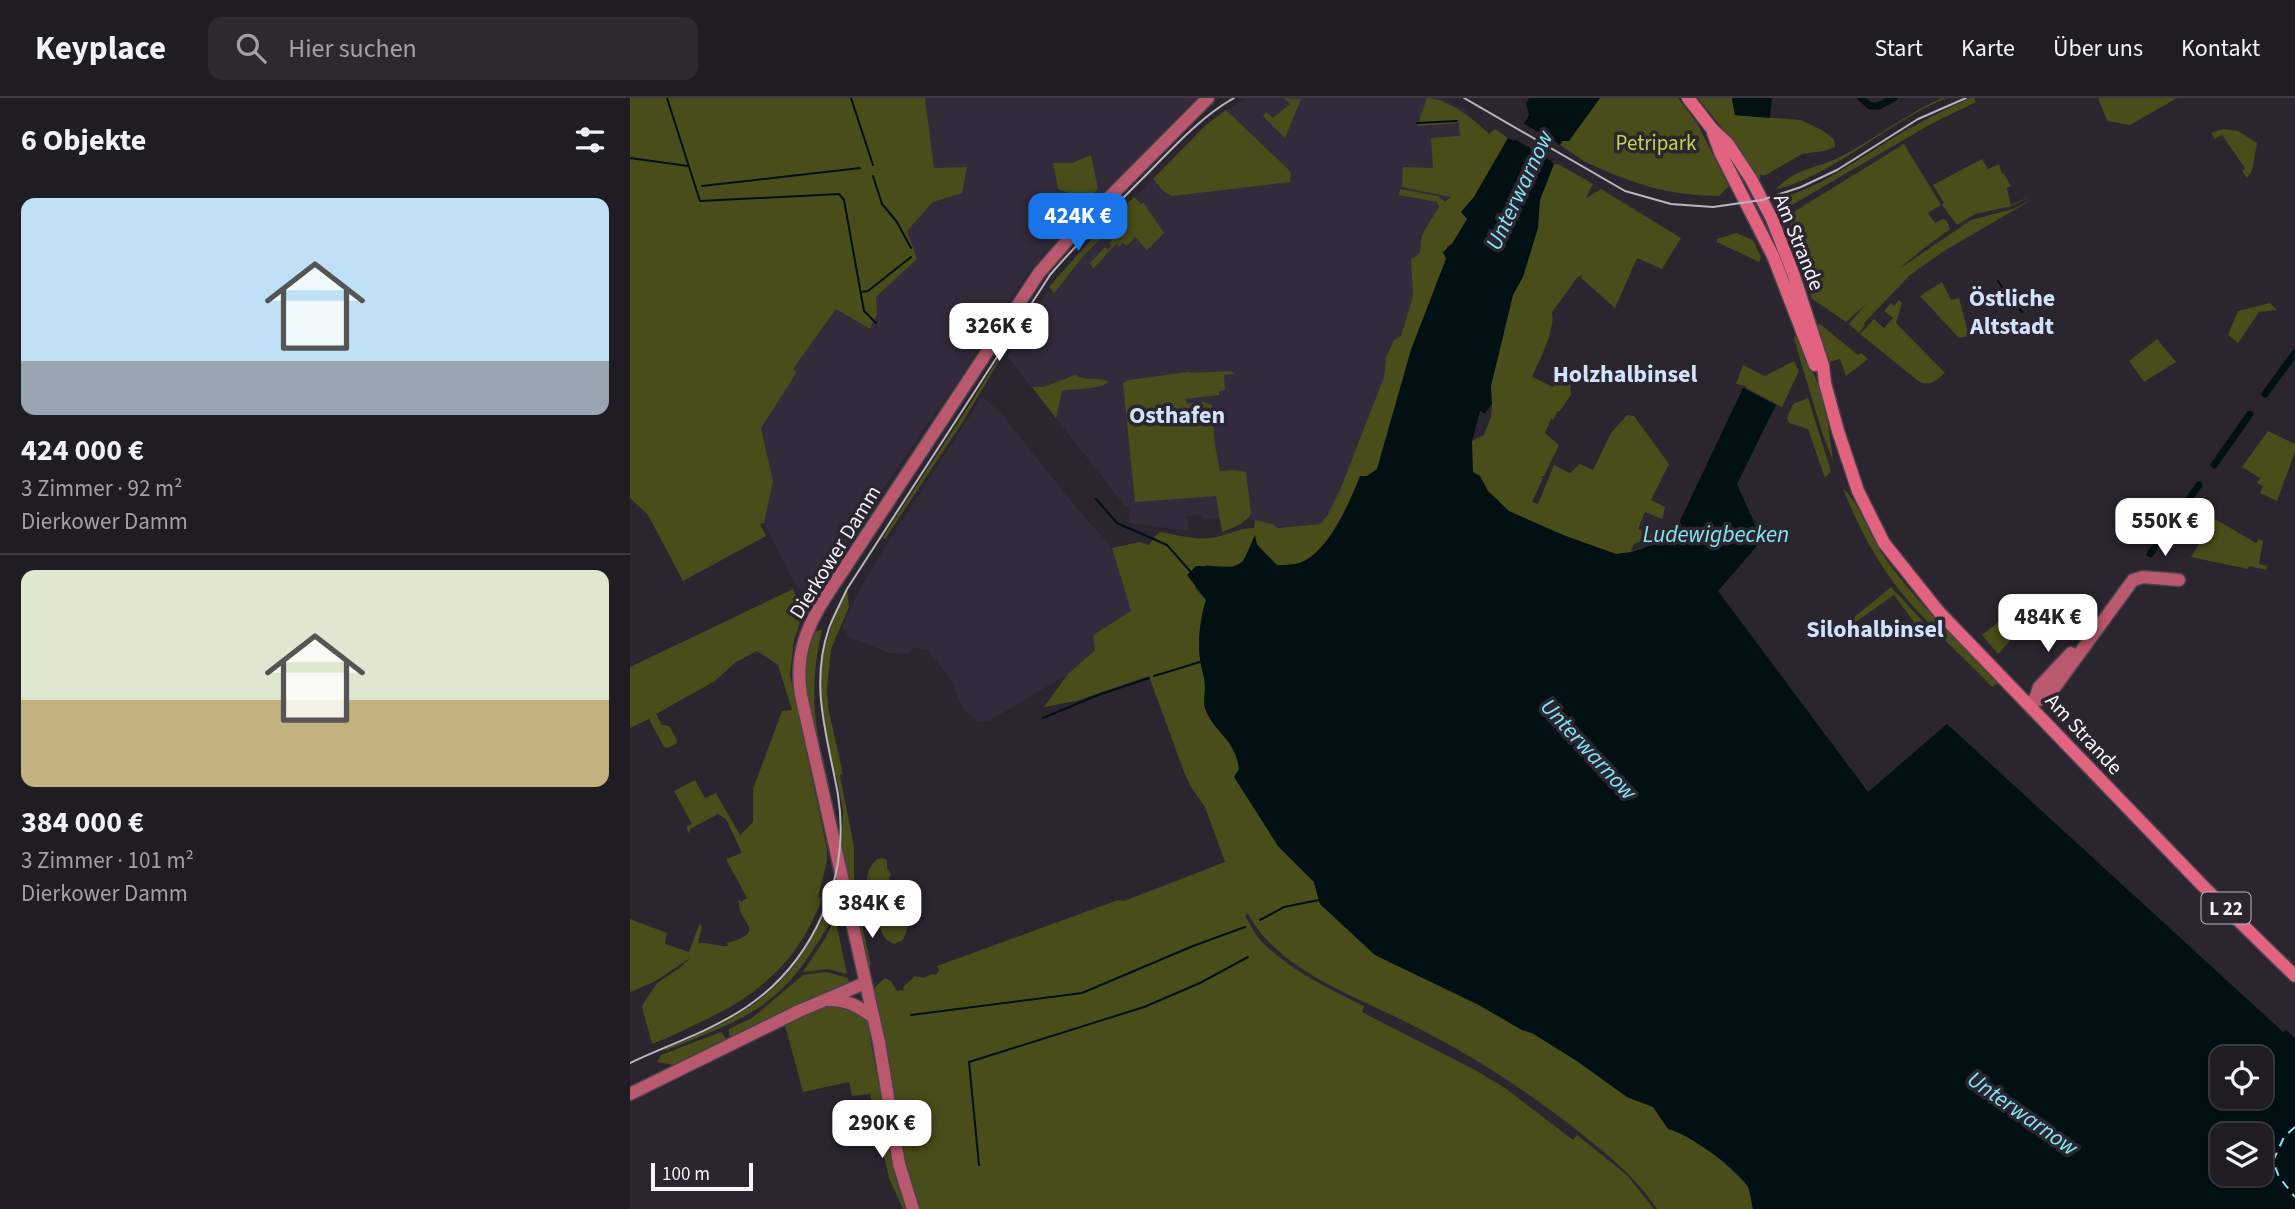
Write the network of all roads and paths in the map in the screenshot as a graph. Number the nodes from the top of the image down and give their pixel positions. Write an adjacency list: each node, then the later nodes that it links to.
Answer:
1 (1208, 98): 10 (street, Dierkower Damm)
2 (1688, 98): 3 (main road, L 22)
3 (1712, 129): 4 (main road, Am Strande / L 22); 5 (main road, Am Strande / L 22)
4 (1789, 295): 5 (main road, Am Strande); 6 (main road, Am Strande / L 22)
5 (1805, 309): 6 (main road, Am Strande / L 22)
6 (1825, 383): 8 (main road, Am Strande / L 22)
7 (2132, 578): 8 (street)
8 (2031, 700): 9 (main road, Am Strande / L 22)
9 (2295, 976)
10 (866, 983): 11 (street); 12 (street, Dierkower Damm)
11 (825, 1000): 12 (street); 13 (street)
12 (873, 1017): 14 (street, Dierkower Damm)
13 (630, 1094)
14 (913, 1209)

